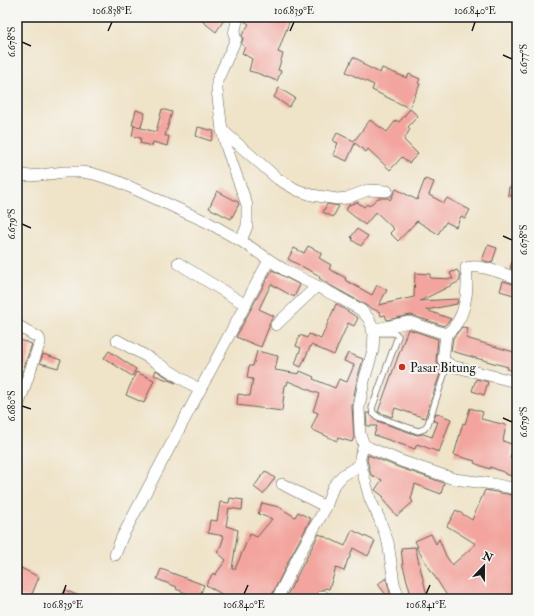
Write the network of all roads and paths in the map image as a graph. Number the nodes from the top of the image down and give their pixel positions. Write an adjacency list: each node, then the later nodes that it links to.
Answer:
1 (238, 17): 2 (street)
2 (222, 130): 4 (street); 5 (street)
3 (17, 174): 5 (street)
4 (387, 191)
5 (241, 241): 6 (street)
6 (269, 260): 9 (street); 10 (street)
7 (178, 263): 10 (street)
8 (517, 278): 14 (street)
9 (317, 286): 12 (street); 13 (street)
10 (246, 305): 18 (street)
11 (17, 325): 19 (street)
12 (276, 325)
13 (373, 332): 14 (street); 16 (lane); 20 (street)
14 (446, 334): 16 (street)
15 (117, 340): 18 (street)
16 (448, 363): 17 (street)
17 (516, 382)
18 (200, 390): 25 (street)
19 (17, 409)
20 (364, 445): 21 (street); 23 (street)
21 (361, 464): 24 (street); 27 (street)
22 (282, 484): 24 (street)
23 (517, 489)
24 (326, 507): 26 (street)
25 (115, 555)
26 (277, 599)
27 (399, 599)

